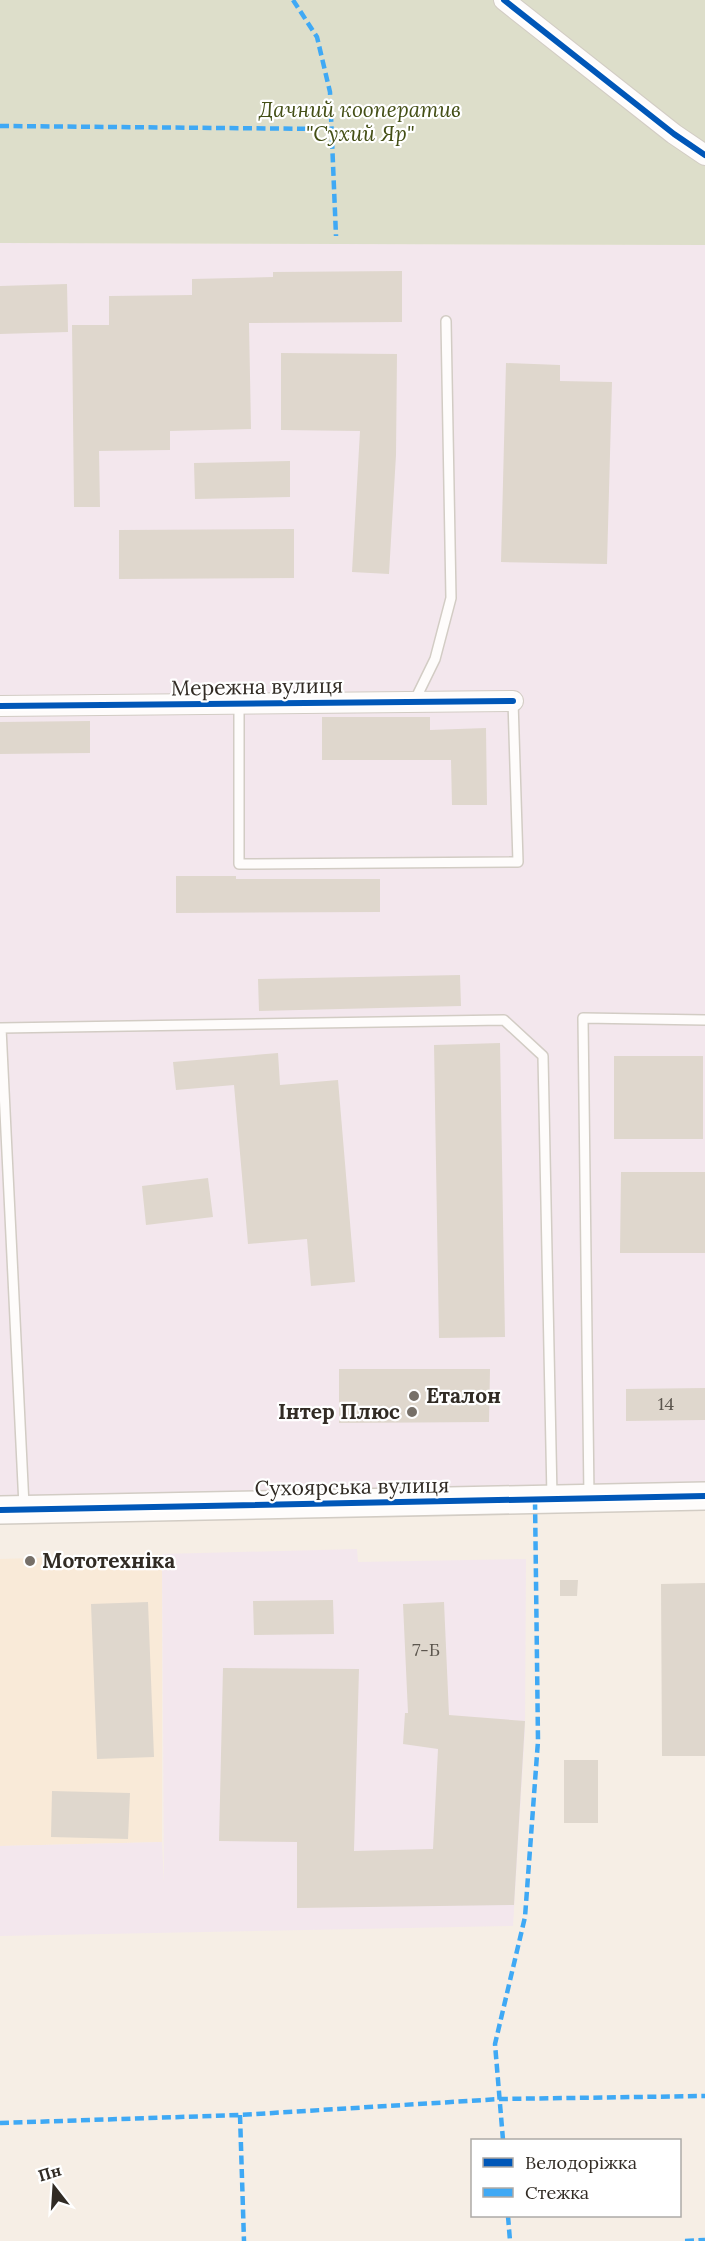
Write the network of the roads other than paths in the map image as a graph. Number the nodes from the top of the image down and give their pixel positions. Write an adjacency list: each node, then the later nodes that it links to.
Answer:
1 (504, 0): 2 (street)
2 (705, 155)
3 (446, 321): 5 (lane)
4 (513, 701): 5 (street, Мережна вулиця); 6 (lane)
5 (414, 702): 6 (street, Мережна вулиця)
6 (239, 704): 7 (street, Мережна вулиця)
7 (0, 706)
8 (705, 1020): 10 (lane)
9 (705, 1496): 10 (street, Сухоярська вулиця)
10 (589, 1499): 11 (street, Сухоярська вулиця)
11 (552, 1500): 12 (street, Сухоярська вулиця); 12 (lane)
12 (12, 1509)

